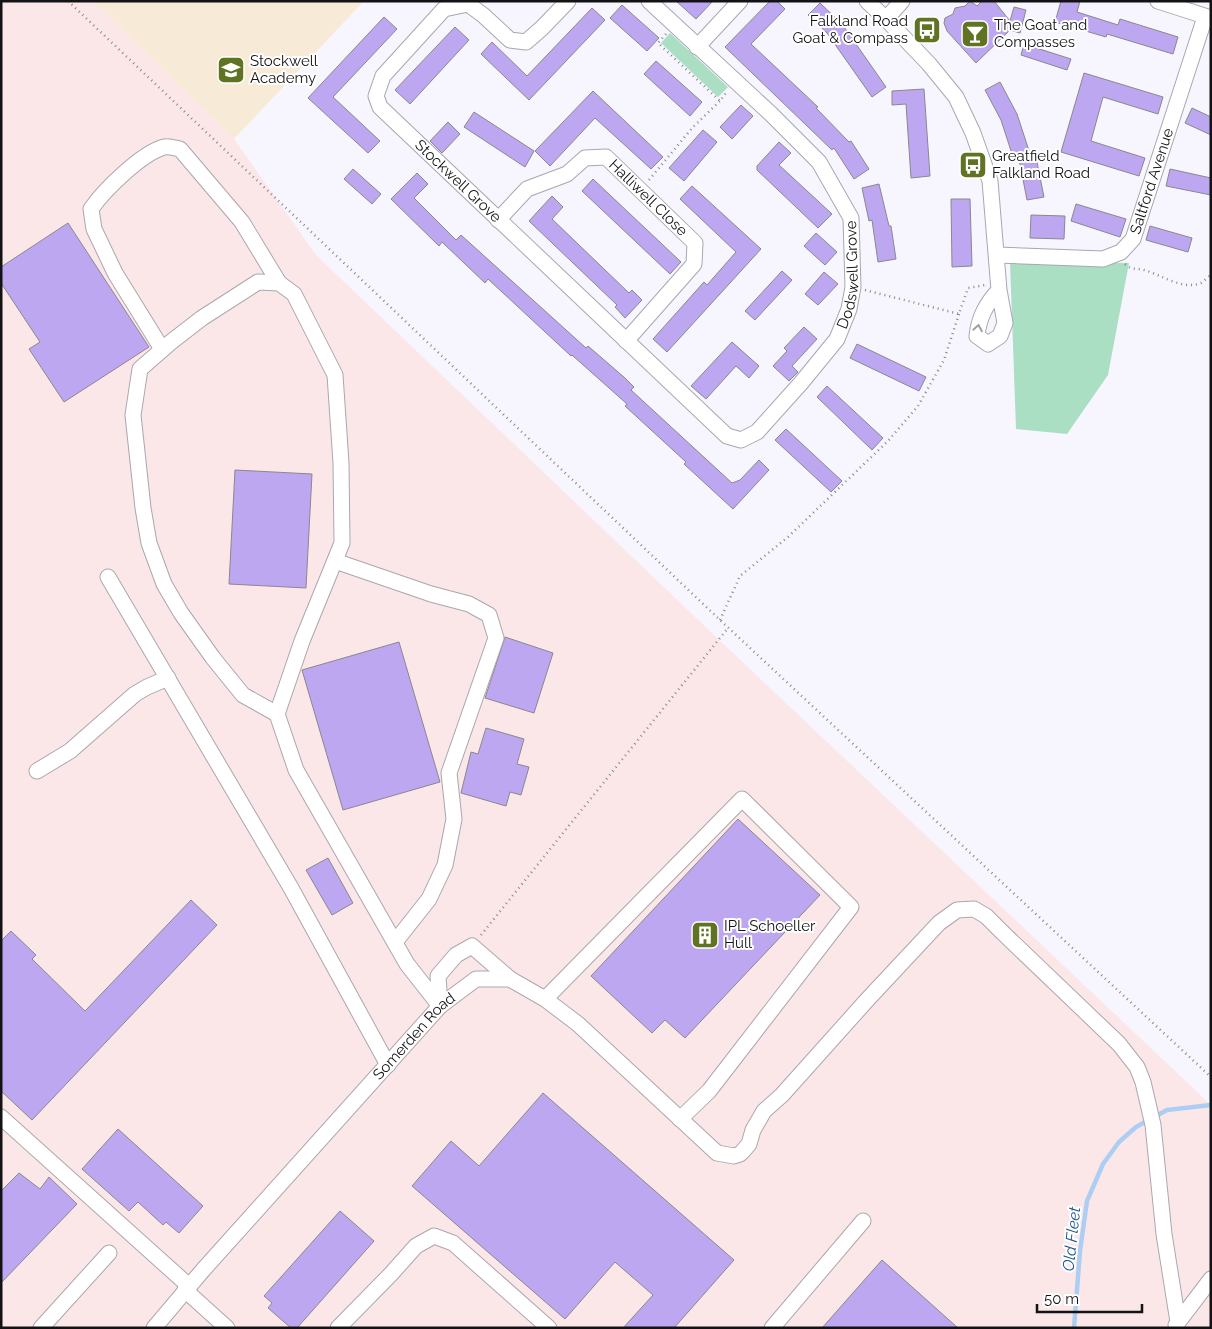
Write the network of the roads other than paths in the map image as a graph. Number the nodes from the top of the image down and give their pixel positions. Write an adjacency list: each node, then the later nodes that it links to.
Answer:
1 (568, 1): 10 (street, Stockwell Grove)
2 (649, 1): 9 (street, Dodswell Grove)
3 (740, 1): 9 (street)
4 (867, 1): 8 (street)
5 (902, 1): 8 (street)
6 (1158, 1): 7 (street)
7 (1208, 17): 11 (street, Saltford Avenue)
8 (886, 19): 11 (street)
9 (697, 47): 16 (street, Dodswell Grove)
10 (498, 220): 14 (street, Stockwell Grove); 14 (street, Halliwell Close)
11 (997, 255): 13 (street)
12 (279, 283): 15 (street); 15 (street); 17 (street)
13 (999, 286)
14 (626, 341): 16 (street, Stockwell Grove)
15 (162, 349): 20 (street)
16 (741, 440)
17 (335, 561): 20 (street); 22 (street)
18 (108, 577): 19 (street)
19 (168, 678): 21 (street); 26 (street)
20 (277, 714): 22 (street)
21 (37, 771)
22 (395, 942): 25 (street)
23 (510, 979): 24 (street, Somerden Road); 25 (street, Somerden Road); 25 (street)
24 (545, 998): 28 (street, Somerden Road); 28 (street)
25 (440, 1006): 26 (street, Somerden Road)
26 (388, 1065): 32 (street, Somerden Road)
27 (1, 1117): 32 (street)
28 (680, 1120): 33 (street, Somerden Road)
29 (863, 1221): 39 (street)
30 (109, 1253): 34 (street)
31 (1211, 1279): 33 (street)
32 (187, 1288): 35 (street, Somerden Road); 36 (street)
33 (1176, 1325)
34 (42, 1328)
35 (154, 1328)
36 (227, 1328)
37 (338, 1328): 38 (street)
38 (549, 1328)
39 (772, 1328)

